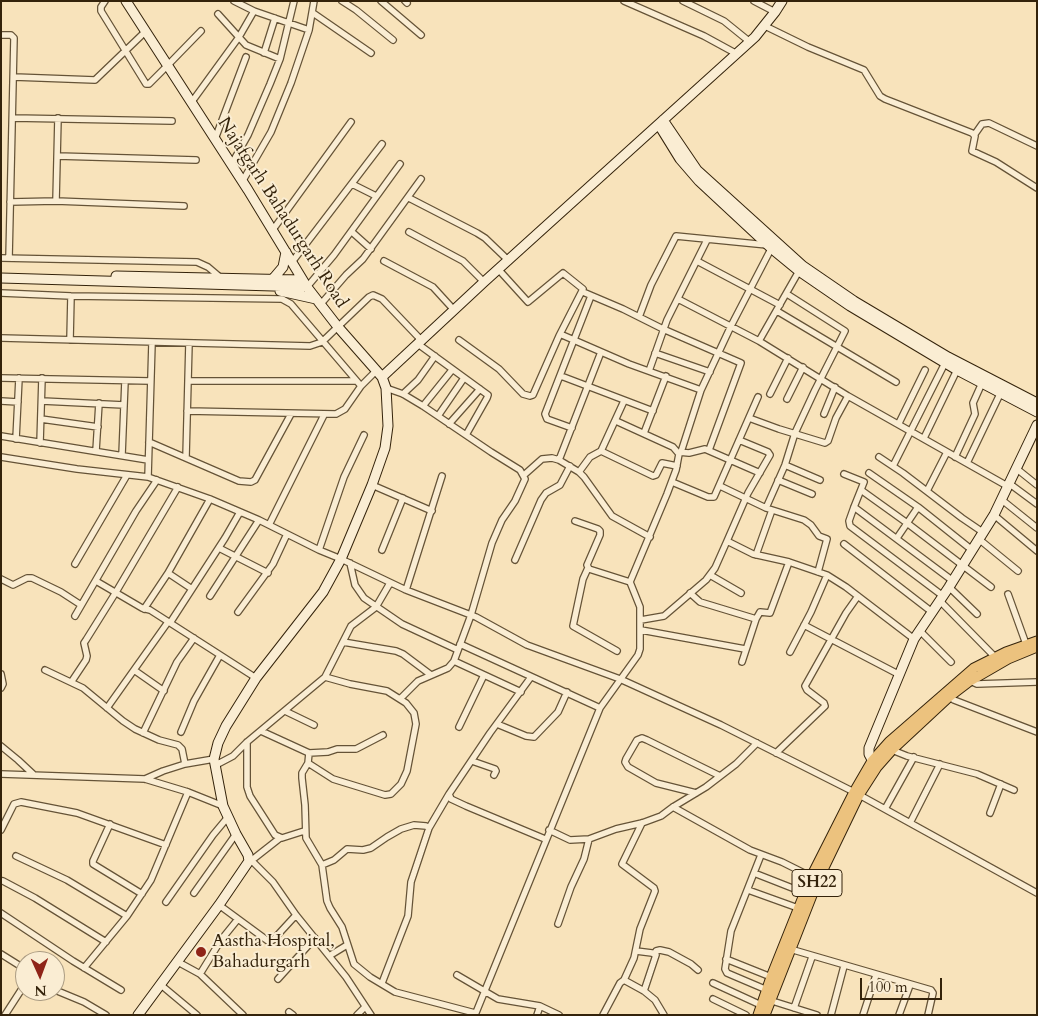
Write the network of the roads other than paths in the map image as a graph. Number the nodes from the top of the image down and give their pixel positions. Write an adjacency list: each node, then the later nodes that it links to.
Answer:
1 (105, 1): 27 (street)
2 (126, 1): 20 (street, Najafgarh Bahadurgarh Road)
3 (234, 1): 12 (street)
4 (294, 1): 17 (street)
5 (314, 1): 14 (street)
6 (342, 1): 25 (street)
7 (381, 1): 22 (street)
8 (624, 1): 30 (street)
9 (683, 1): 26 (street)
10 (754, 1): 13 (street)
11 (782, 1): 13 (street)
12 (254, 11): 16 (street); 24 (street)
13 (775, 12): 18 (street)
14 (312, 13): 19 (street); 29 (street)
15 (218, 14): 24 (street)
16 (274, 18): 17 (street); 28 (street)
17 (289, 23): 19 (street); 32 (street)
18 (765, 26): 26 (street); 41 (street)
19 (309, 30): 50 (street)
20 (146, 31): 27 (street); 33 (street, Najafgarh Bahadurgarh Road)
21 (201, 31): 33 (street)
22 (421, 34)
23 (1, 35): 34 (street)
24 (239, 37): 28 (street); 35 (street)
25 (394, 40)
26 (750, 42): 30 (street)
27 (124, 51): 33 (street); 34 (street)
28 (264, 53): 32 (street)
29 (370, 53)
30 (737, 54): 40 (street)
31 (246, 57): 42 (street)
32 (280, 59): 48 (street)
33 (167, 66): 35 (street, Najafgarh Bahadurgarh Road)
34 (14, 77): 36 (street)
35 (191, 103): 42 (street, Najafgarh Bahadurgarh Road)
36 (13, 118): 37 (street); 56 (street)
37 (58, 118): 38 (street); 45 (street)
38 (172, 121)
39 (351, 122): 58 (street)
40 (661, 122): 62 (street); 68 (street)
41 (975, 134): 44 (street); 52 (street)
42 (215, 140): 48 (street, Najafgarh Bahadurgarh Road)
43 (382, 144): 51 (street)
44 (1037, 146)
45 (57, 156): 46 (street); 55 (street)
46 (196, 160)
47 (400, 164): 53 (street)
48 (231, 165): 50 (street, Najafgarh Bahadurgarh Road)
49 (421, 179): 54 (street)
50 (242, 182): 58 (street, Najafgarh Bahadurgarh Road)
51 (352, 184): 53 (street); 70 (street)
52 (1037, 188)
53 (376, 196): 59 (street)
54 (409, 198): 63 (street); 68 (street)
55 (56, 201): 56 (street); 57 (street)
56 (10, 202): 66 (street)
57 (184, 206)
58 (272, 230): 64 (street, Najafgarh Bahadurgarh Road)
59 (352, 232): 63 (street); 78 (street)
60 (409, 232): 76 (street)
61 (707, 240): 62 (street); 69 (street); 90 (street)
62 (772, 245): 72 (street); 79 (street); 147 (street)
63 (370, 249): 86 (street)
64 (286, 252): 70 (street, Najafgarh Bahadurgarh Road); 77 (street)
65 (1, 258): 66 (street)
66 (9, 258): 75 (street)
67 (384, 261): 88 (street)
68 (509, 261): 71 (street)
69 (697, 261): 79 (street); 85 (street)
70 (292, 262): 78 (street, Najafgarh Bahadurgarh Road)
71 (499, 270): 76 (street); 80 (street)
72 (799, 271): 82 (street); 110 (street)
73 (1, 273): 75 (street)
74 (1, 278): 77 (street)
75 (221, 278): 77 (street)
76 (484, 282): 88 (street)
77 (269, 283): 78 (street); 86 (street)
78 (305, 283): 86 (street, Najafgarh Bahadurgarh Road)
79 (750, 288): 87 (street); 91 (street)
80 (583, 292): 84 (street); 94 (street)
81 (1, 293): 83 (street)
82 (787, 294): 87 (street); 104 (street)
83 (71, 296): 96 (street); 100 (street)
84 (592, 296): 90 (street); 98 (street)
85 (678, 299): 91 (street); 93 (street)
86 (318, 302): 92 (street, Najafgarh Bahadurgarh Road)
87 (780, 305): 89 (street)
88 (454, 310): 101 (street)
89 (776, 311): 99 (street); 104 (street)
90 (639, 317): 93 (street)
91 (731, 326): 99 (street); 106 (street)
92 (338, 328): 100 (street); 101 (street); 117 (street, Najafgarh Bahadurgarh Road)
93 (663, 330): 106 (street); 107 (street)
94 (560, 334): 97 (street); 98 (street)
95 (1, 338): 96 (street)
96 (70, 340): 102 (street)
97 (459, 340)
98 (573, 340): 105 (street); 118 (street)
99 (759, 341): 109 (street)
100 (322, 342): 103 (street); 128 (street)
101 (420, 342): 108 (street); 117 (street)
102 (152, 343): 103 (street); 126 (street)
103 (189, 344): 127 (street)
104 (837, 346): 124 (street); 129 (street)
105 (601, 352): 115 (street); 133 (street)
106 (719, 352): 116 (street); 178 (street)
107 (656, 353): 115 (street); 116 (street)
108 (435, 356): 112 (street); 138 (street)
109 (788, 358): 111 (street); 139 (street)
110 (945, 362): 114 (street); 166 (street)
111 (803, 367): 124 (street); 142 (street)
112 (452, 370): 123 (street); 150 (street)
113 (925, 370): 161 (street)
114 (957, 370): 130 (street); 172 (street)
115 (649, 371): 119 (street)
116 (710, 372): 136 (street)
117 (380, 374): 131 (street); 134 (street, Najafgarh Bahadurgarh Road)
118 (561, 376): 133 (street); 165 (street)
119 (666, 376): 136 (street); 152 (street)
120 (1, 378): 121 (street)
121 (19, 378): 122 (street); 146 (street)
122 (42, 378): 125 (street); 144 (street)
123 (464, 378): 135 (street); 157 (street)
124 (821, 378): 132 (street); 168 (street)
125 (124, 381): 126 (street); 149 (street)
126 (150, 381): 176 (street)
127 (188, 381): 128 (street); 151 (street)
128 (356, 381): 131 (street)
129 (896, 382)
130 (982, 383): 137 (street); 187 (street)
131 (361, 386): 156 (street)
132 (834, 386): 141 (street); 155 (street)
133 (588, 387): 145 (street); 165 (street)
134 (386, 388): 138 (street); 211 (street, Najafgarh Bahadurgarh Road)
135 (480, 389): 162 (street); 170 (street)
136 (701, 390): 181 (street)
137 (1001, 392): 153 (street); 191 (street)
138 (403, 394): 150 (street)
139 (770, 394)
140 (758, 396): 158 (street)
141 (848, 396): 161 (street); 168 (street)
142 (787, 399)
143 (1, 401): 146 (street)
144 (42, 401): 148 (street); 159 (street)
145 (624, 401): 152 (street); 160 (street)
146 (18, 402): 173 (street)
147 (1037, 403)
148 (99, 404): 149 (street); 164 (street)
149 (124, 405): 183 (street)
150 (423, 406): 157 (street)
151 (188, 411): 154 (street); 185 (street)
152 (653, 411): 167 (street)
153 (1037, 412)
154 (291, 414): 156 (street); 185 (street)
155 (824, 414)
156 (324, 415): 231 (street)
157 (438, 416): 162 (street)
158 (750, 418): 168 (street); 174 (street)
159 (41, 419): 164 (street); 177 (street)
160 (616, 421): 167 (street); 180 (street)
161 (899, 423): 166 (street)
162 (450, 424): 170 (street)
163 (1037, 425): 175 (street)
164 (98, 427): 179 (street)
165 (572, 428): 190 (street)
166 (911, 430): 172 (street); 195 (street)
167 (644, 433): 181 (street)
168 (795, 433): 192 (street)
169 (364, 435): 240 (street)
170 (466, 435): 202 (street)
171 (1, 436): 173 (street)
172 (924, 438): 182 (street)
173 (16, 439): 177 (street)
174 (739, 440): 188 (street); 198 (street)
175 (1034, 440): 196 (street)
176 (148, 442): 185 (street); 189 (street)
177 (40, 443): 179 (street)
178 (709, 450): 181 (street); 188 (street)
179 (96, 451): 183 (street)
180 (601, 451): 194 (street); 197 (street)
181 (679, 452): 194 (street)
182 (947, 452): 187 (street); 215 (street)
183 (122, 455): 189 (street)
184 (1, 457): 201 (street)
185 (186, 457)
186 (879, 457): 195 (street)
187 (956, 457): 191 (street)
188 (730, 459): 198 (street); 212 (street)
189 (148, 460): 204 (street)
190 (559, 460): 193 (street); 202 (street)
191 (967, 463): 209 (street)
192 (785, 465): 206 (street); 207 (street)
193 (570, 466): 197 (street); 247 (street)
194 (677, 466): 208 (street)
195 (893, 466): 215 (street)
196 (1017, 469): 209 (street); 210 (street)
197 (579, 472): 235 (street)
198 (760, 473): 219 (street)
199 (869, 473): 223 (street)
200 (844, 474): 214 (street)
201 (127, 475): 204 (street); 250 (street)
202 (524, 475): 280 (street)
203 (442, 476): 225 (street)
204 (148, 477): 205 (street)
205 (157, 480): 213 (street); 260 (street)
206 (778, 480): 216 (street); 224 (street)
207 (820, 480)
208 (672, 482): 212 (street); 235 (street)
209 (1009, 485): 220 (street); 221 (street)
210 (1037, 485)
211 (372, 486): 217 (street); 246 (street, Najafgarh Bahadurgarh Road)
212 (720, 486): 219 (street)
213 (178, 487): 218 (street); 267 (street)
214 (861, 490): 222 (street); 230 (street)
215 (927, 491): 234 (street)
216 (812, 494)
217 (403, 498): 225 (street); 241 (street)
218 (210, 499): 226 (street); 255 (street)
219 (746, 499): 224 (street); 237 (street)
220 (1002, 500): 227 (street); 232 (street)
221 (1037, 504)
222 (854, 507): 236 (street); 273 (street)
223 (918, 507): 230 (street); 242 (street)
224 (769, 509): 244 (street); 254 (street)
225 (432, 511): 266 (street)
226 (240, 512): 228 (street); 239 (street)
227 (994, 515): 234 (street); 243 (street)
228 (259, 520): 231 (street); 245 (street)
229 (576, 521): 252 (street)
230 (907, 523): 236 (street); 251 (street)
231 (268, 525): 233 (street)
232 (1037, 528)
233 (287, 534): 240 (street); 256 (street)
234 (982, 536): 242 (street); 253 (street)
235 (650, 537): 261 (street)
236 (897, 538): 263 (street)
237 (726, 541): 244 (street); 258 (street)
238 (844, 544): 278 (street)
239 (219, 548): 245 (street); 265 (street)
240 (319, 550): 246 (street)
241 (382, 550)
242 (972, 550): 251 (street)
243 (1037, 551)
244 (756, 555): 248 (street)
245 (236, 556): 256 (street); 271 (street)
246 (341, 558): 249 (street); 311 (street, Najafgarh Bahadurgarh Road)
247 (515, 560)
248 (789, 562): 254 (street); 282 (street)
249 (350, 563): 262 (street); 275 (street)
250 (75, 564)
251 (964, 565): 263 (street); 264 (street)
252 (588, 568): 261 (street); 297 (street)
253 (1018, 571)
254 (818, 572): 257 (street)
255 (168, 573): 265 (street); 276 (street)
256 (268, 573): 277 (street)
257 (827, 575): 272 (street); 285 (street)
258 (710, 576): 268 (street); 269 (street)
259 (1, 579): 274 (street)
260 (96, 581): 267 (street); 274 (street)
261 (630, 582): 283 (street)
262 (390, 583): 266 (street); 275 (street)
263 (951, 584): 273 (street); 279 (street)
264 (991, 587)
265 (192, 589): 284 (street)
266 (406, 590): 280 (street)
267 (116, 592): 276 (street); 315 (street)
268 (690, 593): 282 (street); 283 (street)
269 (741, 593)
270 (1008, 594): 293 (street)
271 (210, 596)
272 (858, 596): 289 (street); 290 (street)
273 (941, 599): 278 (street); 300 (street)
274 (81, 605): 281 (street)
275 (376, 607): 292 (street); 294 (street)
276 (144, 609): 284 (street)
277 (238, 612)
278 (932, 612): 287 (street)
279 (977, 614)
280 (471, 615): 294 (street); 313 (street)
281 (75, 616)
282 (756, 619): 296 (street)
283 (641, 620): 286 (street)
284 (169, 622): 288 (street); 305 (street)
285 (804, 624): 290 (street); 298 (street)
286 (641, 630): 296 (street); 313 (street)
287 (920, 630): 289 (street); 303 (street)
288 (194, 638): 299 (street); 318 (street)
289 (914, 638): 307 (street)
290 (832, 639): 307 (street); 339 (street)
291 (1037, 641): 293 (main road, SH22)
292 (343, 642): 308 (street); 312 (street)
293 (1026, 644): 300 (main road, SH22)
294 (459, 647): 301 (street); 310 (street)
295 (1037, 647): 314 (main road, SH22)
296 (745, 649): 302 (street)
297 (617, 651)
298 (790, 652)
299 (220, 655): 311 (street); 331 (street)
300 (995, 657): 321 (main road, SH22)
301 (454, 661): 308 (street); 309 (street)
302 (742, 662)
303 (951, 662)
304 (45, 670): 315 (street)
305 (134, 670): 318 (street); 323 (street)
306 (1, 674): 317 (street)
307 (898, 674): 345 (street)
308 (431, 675): 322 (street)
309 (484, 675): 319 (street); 328 (street)
310 (531, 677): 319 (street); 320 (street)
311 (256, 678): 342 (street, Najafgarh Bahadurgarh Road)
312 (325, 678): 322 (street); 325 (street)
313 (620, 679): 324 (street); 335 (street)
314 (970, 681): 316 (street); 321 (main road, SH22)
315 (72, 682): 323 (street)
316 (1037, 682)
317 (1, 688)
318 (164, 691): 330 (street)
319 (521, 692): 326 (street)
320 (567, 692): 324 (street); 326 (street)
321 (946, 695): 332 (street); 337 (main road, SH22); 345 (main road, SH22)
322 (400, 699): 343 (street)
323 (107, 708): 330 (street)
324 (600, 708): 369 (street)
325 (285, 711): 327 (street); 329 (street)
326 (497, 724): 341 (street)
327 (314, 725)
328 (459, 726)
329 (261, 731): 334 (street); 338 (street)
330 (143, 732): 344 (street)
331 (181, 732)
332 (1037, 732)
333 (383, 735): 338 (street)
334 (247, 742): 342 (street); 371 (street)
335 (757, 743): 339 (street); 350 (street)
336 (1, 746): 348 (street)
337 (892, 750): 340 (street); 345 (main road, SH22)
338 (310, 753): 343 (street)
339 (776, 753): 357 (street)
340 (914, 757): 346 (street); 360 (street)
341 (472, 761): 349 (street); 356 (street)
342 (214, 763): 344 (street); 358 (street)
343 (308, 763): 368 (street)
344 (185, 764): 351 (street)
345 (875, 764): 357 (main road, SH22)
346 (940, 764): 352 (street); 364 (street)
347 (1, 774): 348 (street)
348 (32, 774): 351 (street)
349 (494, 775)
350 (720, 776): 355 (street); 355 (street)
351 (145, 779): 354 (street)
352 (1001, 784): 353 (street); 361 (street)
353 (1014, 790)
354 (188, 792): 358 (street); 374 (street)
355 (696, 793): 359 (street)
356 (449, 794): 366 (street); 372 (street)
357 (856, 794): 360 (street); 380 (main road, SH22)
358 (223, 806): 362 (street)
359 (673, 807): 363 (street); 375 (street)
360 (884, 809): 364 (street)
361 (990, 813)
362 (228, 817): 370 (street); 387 (street)
363 (642, 823): 373 (street); 399 (street)
364 (910, 823): 385 (street)
365 (110, 824): 367 (street); 374 (street); 386 (street)
366 (429, 828): 378 (street); 416 (street)
367 (1, 830)
368 (304, 830): 371 (street); 378 (street)
369 (549, 830): 372 (street); 373 (street)
370 (236, 834): 377 (street); 384 (street)
371 (280, 838): 377 (street)
372 (545, 839): 422 (street)
373 (589, 839): 394 (street)
374 (166, 845): 386 (street)
375 (761, 854): 379 (street); 380 (street)
376 (16, 856): 392 (street)
377 (251, 859): 388 (street); 391 (street)
378 (322, 865): 397 (street)
379 (754, 873): 382 (street); 383 (street)
380 (814, 878): 383 (main road, SH22); 398 (main road, SH22)
381 (3, 881): 396 (street)
382 (748, 890): 389 (street); 404 (street)
383 (805, 892): 389 (main road, SH22)
384 (194, 893)
385 (1037, 893)
386 (142, 894): 392 (street)
387 (166, 902)
388 (219, 906): 393 (street); 405 (street)
389 (798, 908): 398 (main road, SH22)
390 (1, 913): 408 (street)
391 (296, 915): 393 (street); 395 (street)
392 (127, 916): 396 (street)
393 (238, 919): 410 (street)
394 (558, 924)
395 (315, 938): 402 (street); 414 (street)
396 (106, 942): 408 (street)
397 (348, 945): 402 (street); 416 (street)
398 (787, 948): 403 (street); 413 (main road, SH22); 426 (main road, SH22)
399 (636, 951): 400 (street); 415 (street)
400 (655, 954): 409 (street); 421 (street)
401 (2, 955): 406 (street)
402 (329, 956): 428 (street)
403 (812, 957): 407 (street); 429 (street)
404 (726, 959): 413 (street); 426 (street)
405 (178, 962): 410 (street); 419 (street)
406 (15, 963)
407 (844, 966): 412 (street); 445 (street)
408 (84, 968): 420 (street)
409 (698, 970)
410 (200, 974): 436 (street)
411 (458, 975): 422 (street)
412 (876, 975): 418 (street); 446 (street)
413 (771, 977): 426 (main road, SH22)
414 (278, 979)
415 (624, 980): 421 (street); 441 (street)
416 (382, 983): 430 (street)
417 (713, 983): 426 (street)
418 (910, 984): 447 (street); 448 (street)
419 (161, 985): 434 (street); 435 (street)
420 (121, 990)
421 (644, 991): 442 (street)
422 (484, 992): 427 (street); 430 (street)
423 (65, 994): 433 (street)
424 (713, 999): 443 (street)
425 (15, 1000): 432 (street)
426 (766, 1003): 429 (street); 444 (main road, SH22)
427 (540, 1006): 439 (street); 440 (street)
428 (365, 1007): 437 (street); 438 (street)
429 (794, 1008): 431 (street)
430 (475, 1014)
431 (814, 1014)
432 (5, 1015)
433 (106, 1015)
434 (138, 1015)
435 (197, 1015)
436 (243, 1015)
437 (357, 1015)
438 (371, 1015)
439 (537, 1015)
440 (559, 1015)
441 (603, 1015)
442 (664, 1015)
443 (746, 1015)
444 (758, 1015)
445 (831, 1015)
446 (863, 1015)
447 (899, 1015)
448 (928, 1015)

